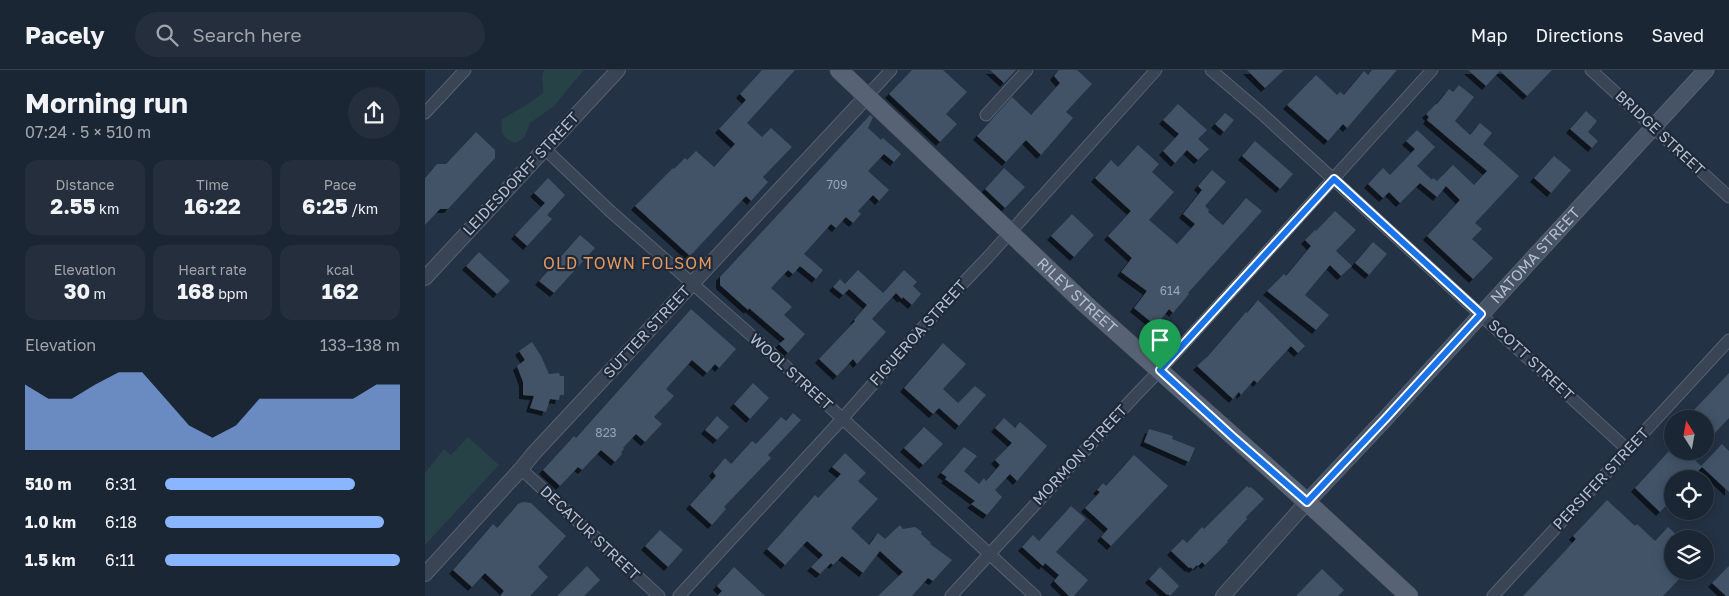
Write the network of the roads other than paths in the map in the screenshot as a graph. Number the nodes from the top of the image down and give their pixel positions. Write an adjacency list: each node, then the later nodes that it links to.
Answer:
1 (465, 70): 12 (street)
2 (618, 70): 15 (street, LEIDESDORFF STREET)
3 (839, 70): 11 (main road, RILEY STREET)
4 (891, 70): 11 (street, SUTTER STREET)
5 (1027, 70): 13 (street)
6 (1156, 70): 18 (street, FIGUEROA STREET)
7 (1211, 70): 16 (street, SCOTT STREET)
8 (1432, 70): 16 (street, MORMON STREET)
9 (1591, 70): 14 (street, BRIDGE STREET)
10 (1706, 70): 14 (main road, NATOMA STREET)
11 (867, 96): 18 (main road, RILEY STREET); 20 (street, SUTTER STREET)
12 (425, 113)
13 (986, 115)
14 (1653, 127): 17 (street, BRIDGE STREET); 21 (main road, NATOMA STREET)
15 (545, 149): 19 (street, LEIDESDORFF STREET); 20 (street, WOOL STREET)
16 (1334, 179): 21 (street, SCOTT STREET); 23 (street, MORMON STREET)
17 (1729, 197)
18 (1009, 233): 23 (main road, RILEY STREET); 24 (street, FIGUEROA STREET)
19 (425, 278)
20 (692, 284): 24 (street, WOOL STREET); 26 (street, SUTTER STREET)
21 (1481, 314): 25 (street, SCOTT STREET); 27 (main road, NATOMA STREET)
22 (1729, 340): 25 (street, PERSIFER STREET)
23 (1160, 370): 27 (main road, RILEY STREET); 28 (street, MORMON STREET)
24 (842, 418): 28 (street, WOOL STREET); 31 (street, FIGUEROA STREET)
25 (1628, 450): 36 (street, PERSIFER STREET)
26 (521, 469): 29 (street, SUTTER STREET); 30 (street, DECATUR STREET)
27 (1307, 502): 34 (street, NATOMA STREET); 35 (main road, RILEY STREET)
28 (989, 554): 32 (street, MORMON STREET); 33 (street, WOOL STREET)
29 (425, 574)
30 (659, 596)
31 (679, 596)
32 (951, 596)
33 (1035, 596)
34 (1223, 596)
35 (1409, 596)
36 (1493, 596)

